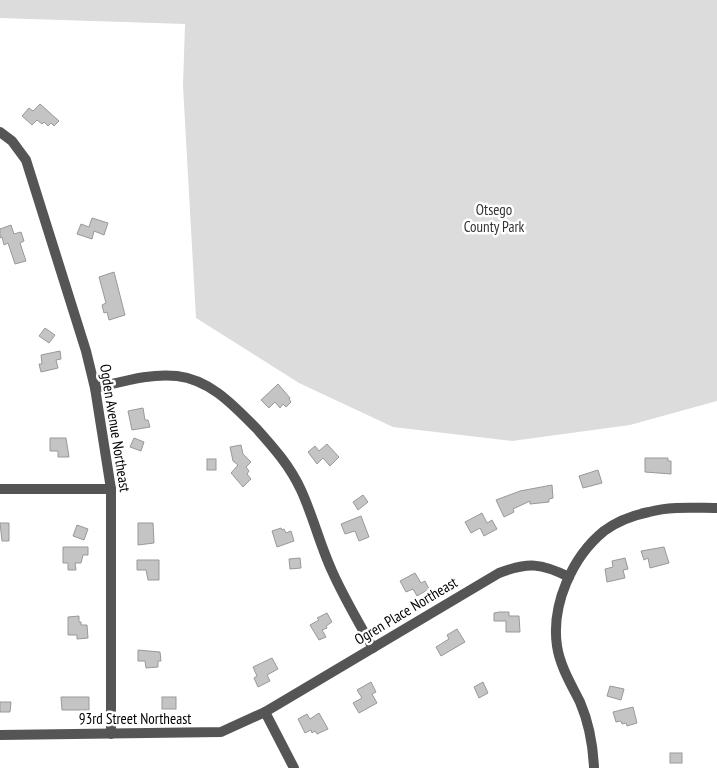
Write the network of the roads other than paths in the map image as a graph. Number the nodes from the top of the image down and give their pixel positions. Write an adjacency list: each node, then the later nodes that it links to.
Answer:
1 (0, 132): 2 (street, Ogden Avenue Northeast)
2 (95, 388): 4 (street, Ogden Avenue Northeast); 7 (street)
3 (0, 488): 4 (street)
4 (111, 489): 9 (street, Ogden Avenue Northeast)
5 (717, 508): 6 (street)
6 (569, 577): 7 (street, Ogren Place Northeast); 12 (street)
7 (373, 648): 8 (street, Ogren Place Northeast)
8 (265, 712): 9 (street, 93rd Street Northeast); 11 (street)
9 (111, 734): 10 (street, 93rd Street Northeast)
10 (0, 735)
11 (294, 768)
12 (594, 768)

